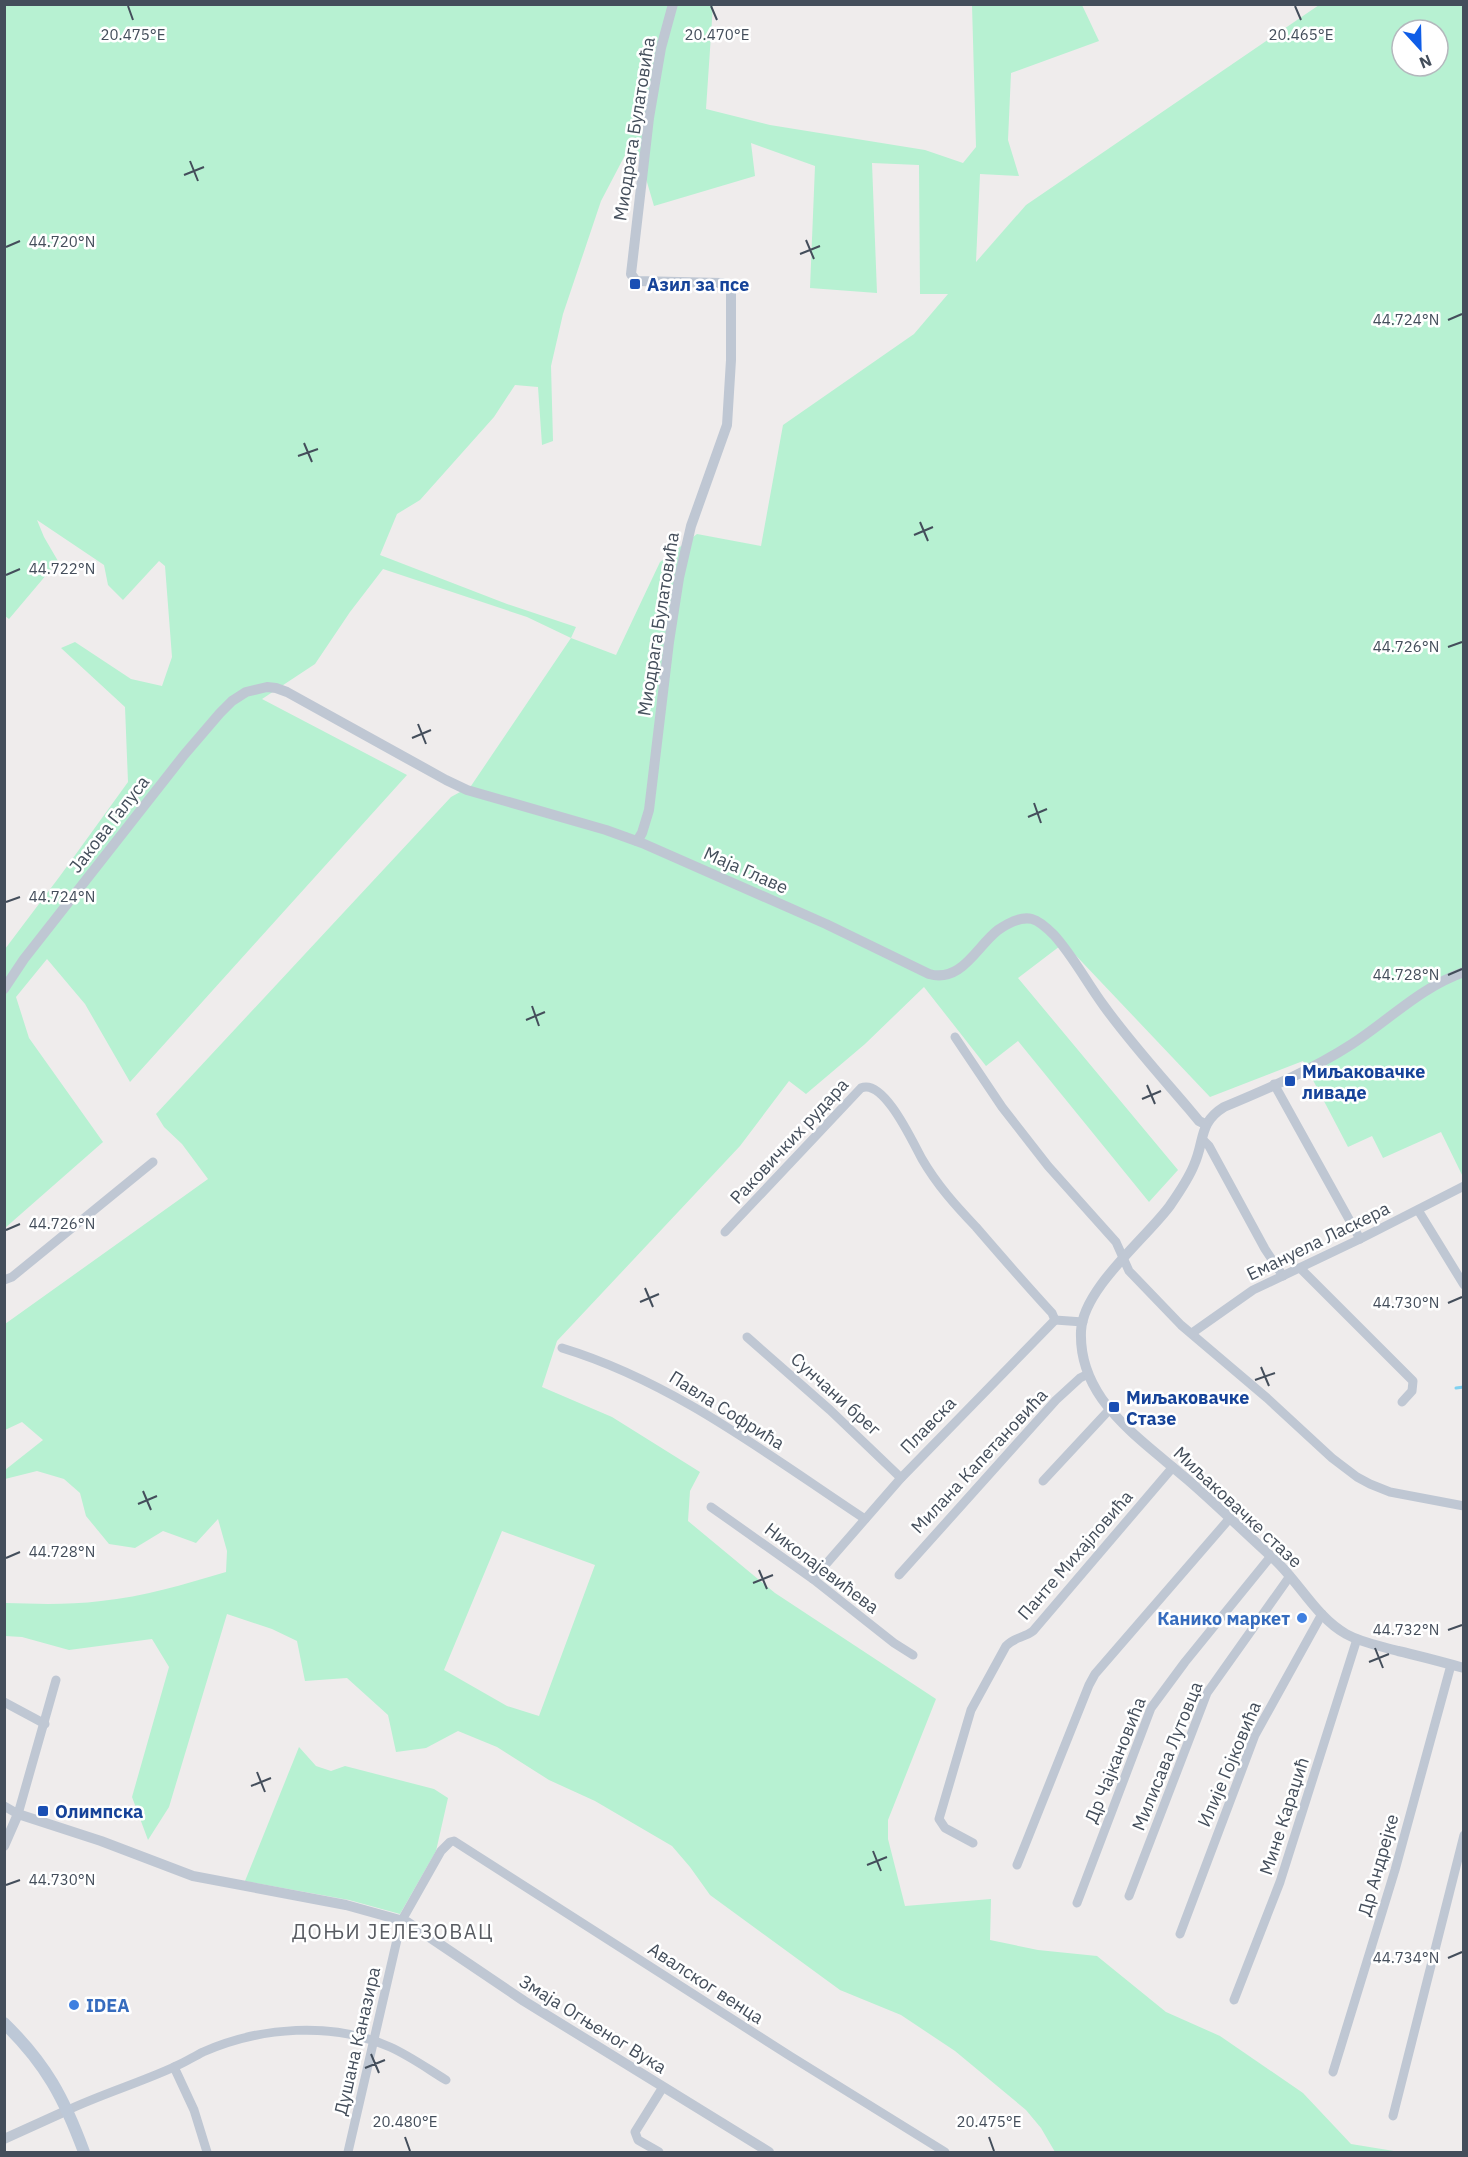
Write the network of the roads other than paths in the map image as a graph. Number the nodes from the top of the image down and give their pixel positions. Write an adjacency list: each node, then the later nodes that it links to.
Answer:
1 (673, 4): 3 (street, Миодрага Булатовића)
2 (198, 738): 3 (street, Маја Главе); 5 (street, Јакова Галуса)
3 (637, 841): 8 (street, Маја Главе)
4 (1464, 972): 7 (street)
5 (4, 989)
6 (954, 1037): 15 (street)
7 (1274, 1084): 8 (street); 14 (street)
8 (1205, 1124): 9 (street, Миљаковачке стазе)
9 (1202, 1139): 15 (street, Миљаковачке стазе); 17 (street)
10 (153, 1162): 18 (street)
11 (1464, 1186): 12 (street, Емануела Ласкера)
12 (1419, 1210): 14 (street, Емануела Ласкера); 19 (street)
13 (725, 1232): 20 (street, Раковичких рудара)
14 (1360, 1239): 16 (street, Емануела Ласкера)
15 (1123, 1259): 21 (street, Миљаковачке стазе); 22 (street)
16 (1300, 1268): 17 (street, Емануела Ласкера); 26 (street)
17 (1283, 1276): 22 (street, Емануела Ласкера)
18 (4, 1280)
19 (1464, 1285)
20 (1055, 1320): 21 (street); 29 (street, Плавска)
21 (1083, 1322): 25 (street, Миљаковачке стазе)
22 (1191, 1334): 31 (street)
23 (747, 1337): 29 (street, Сунчани брег)
24 (562, 1348): 34 (street, Павла Софрића)
25 (1088, 1374): 27 (street, Миљаковачке стазе); 36 (street, Милана Капетановића)
26 (1402, 1402)
27 (1110, 1409): 28 (street, Миљаковачке стазе); 30 (street)
28 (1173, 1467): 33 (street, Миљаковачке стазе); 51 (street, Панте Михајловића)
29 (901, 1478): 34 (street, Плавска)
30 (1043, 1481)
31 (1464, 1506)
32 (711, 1507): 38 (street, Николајевићева)
33 (1230, 1518): 35 (street, Миљаковачке стазе); 53 (street)
34 (865, 1519): 38 (street, Плавска)
35 (1270, 1556): 37 (street, Миљаковачке стазе); 55 (street, Др Чајкановића)
36 (899, 1575)
37 (1290, 1576): 39 (street, Миљаковачке стазе); 54 (street, Милисава Лутовца)
38 (813, 1580): 41 (street, Николајевићева)
39 (1322, 1614): 40 (street, Миљаковачке стазе); 57 (street, Илије Гојковића)
40 (1357, 1639): 42 (street, Миљаковачке стазе); 58 (street, Мине Караџић)
41 (913, 1655)
42 (1451, 1665): 43 (street, Миљаковачке стазе); 62 (street, Др Андрејке)
43 (1464, 1668)
44 (56, 1680): 46 (street)
45 (4, 1702): 46 (street)
46 (45, 1724): 48 (street)
47 (4, 1806): 48 (street)
48 (18, 1814): 52 (street); 56 (street)
49 (1464, 1835): 66 (street)
50 (450, 1842): 56 (street, Душана Каназира); 73 (street, Авалског венца)
51 (973, 1843)
52 (4, 1846)
53 (1017, 1866)
54 (1129, 1896)
55 (1077, 1903)
56 (402, 1920): 60 (street, Душана Каназира); 64 (street, Змаја Огњеног Вука)
57 (1180, 1934)
58 (1234, 2000)
59 (4, 2023): 65 (main road)
60 (374, 2041): 61 (street); 63 (street); 70 (street, Душана Каназира)
61 (174, 2067): 65 (street); 69 (street)
62 (1333, 2072)
63 (446, 2080)
64 (663, 2087): 71 (street); 72 (street, Змаја Огњеног Вука)
65 (68, 2110): 67 (street); 68 (main road)
66 (1393, 2116)
67 (4, 2139)
68 (84, 2152)
69 (207, 2152)
70 (348, 2152)
71 (659, 2152)
72 (769, 2152)
73 (945, 2152)

